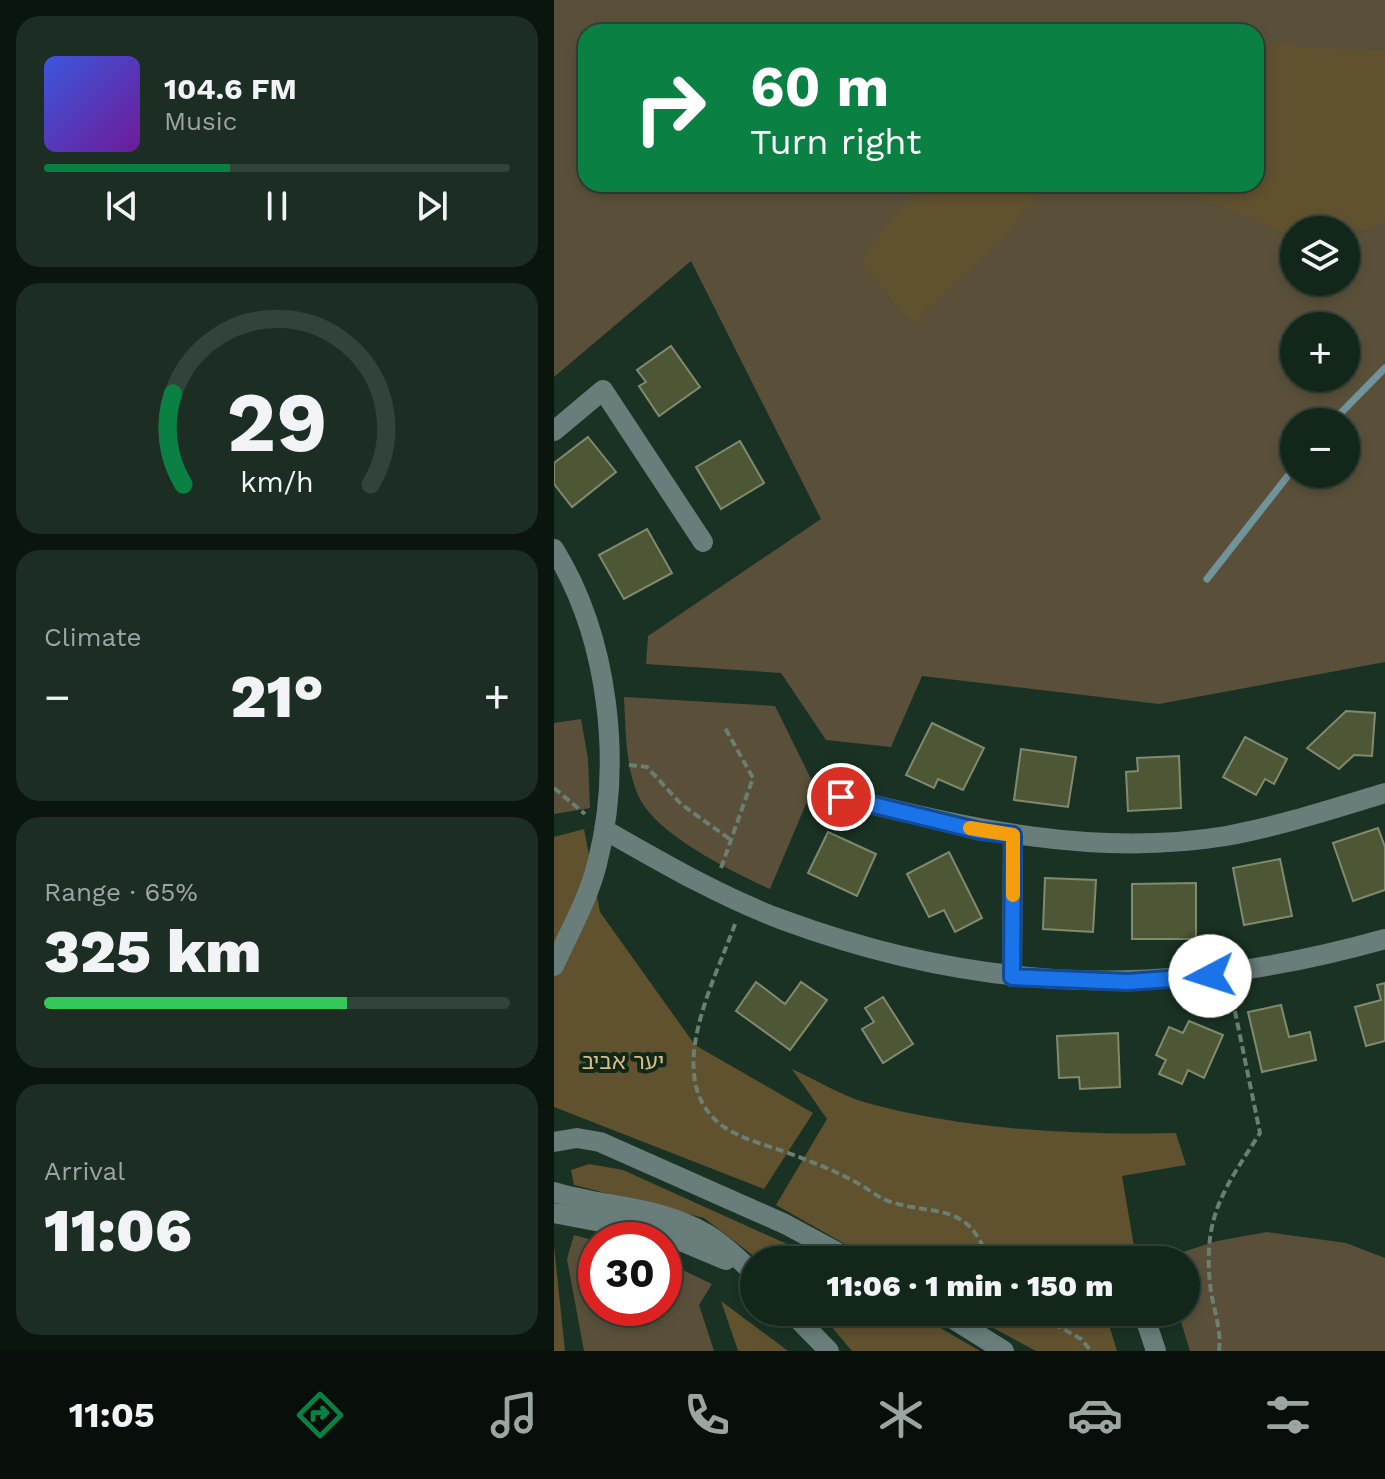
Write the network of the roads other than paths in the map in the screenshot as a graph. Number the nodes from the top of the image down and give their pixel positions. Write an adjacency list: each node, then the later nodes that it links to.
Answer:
1 (554, 431): 2 (street)
2 (703, 542)
3 (554, 549): 4 (street)
4 (562, 583): 7 (street)
5 (1385, 793): 8 (street)
6 (841, 797): 8 (street)
7 (605, 830): 10 (street); 11 (street)
8 (1013, 835): 11 (street)
9 (1385, 939): 11 (street)
10 (554, 966)
11 (1012, 977)
12 (577, 1138): 13 (street); 14 (street); 17 (street)
13 (554, 1142)
14 (554, 1151)
15 (554, 1192): 18 (street)
16 (554, 1213): 19 (street)
17 (826, 1246)
18 (740, 1260)
19 (740, 1270)
20 (805, 1326): 23 (street)
21 (964, 1326): 24 (street)
22 (1148, 1326): 25 (street)
23 (829, 1351)
24 (1004, 1351)
25 (1156, 1351)

